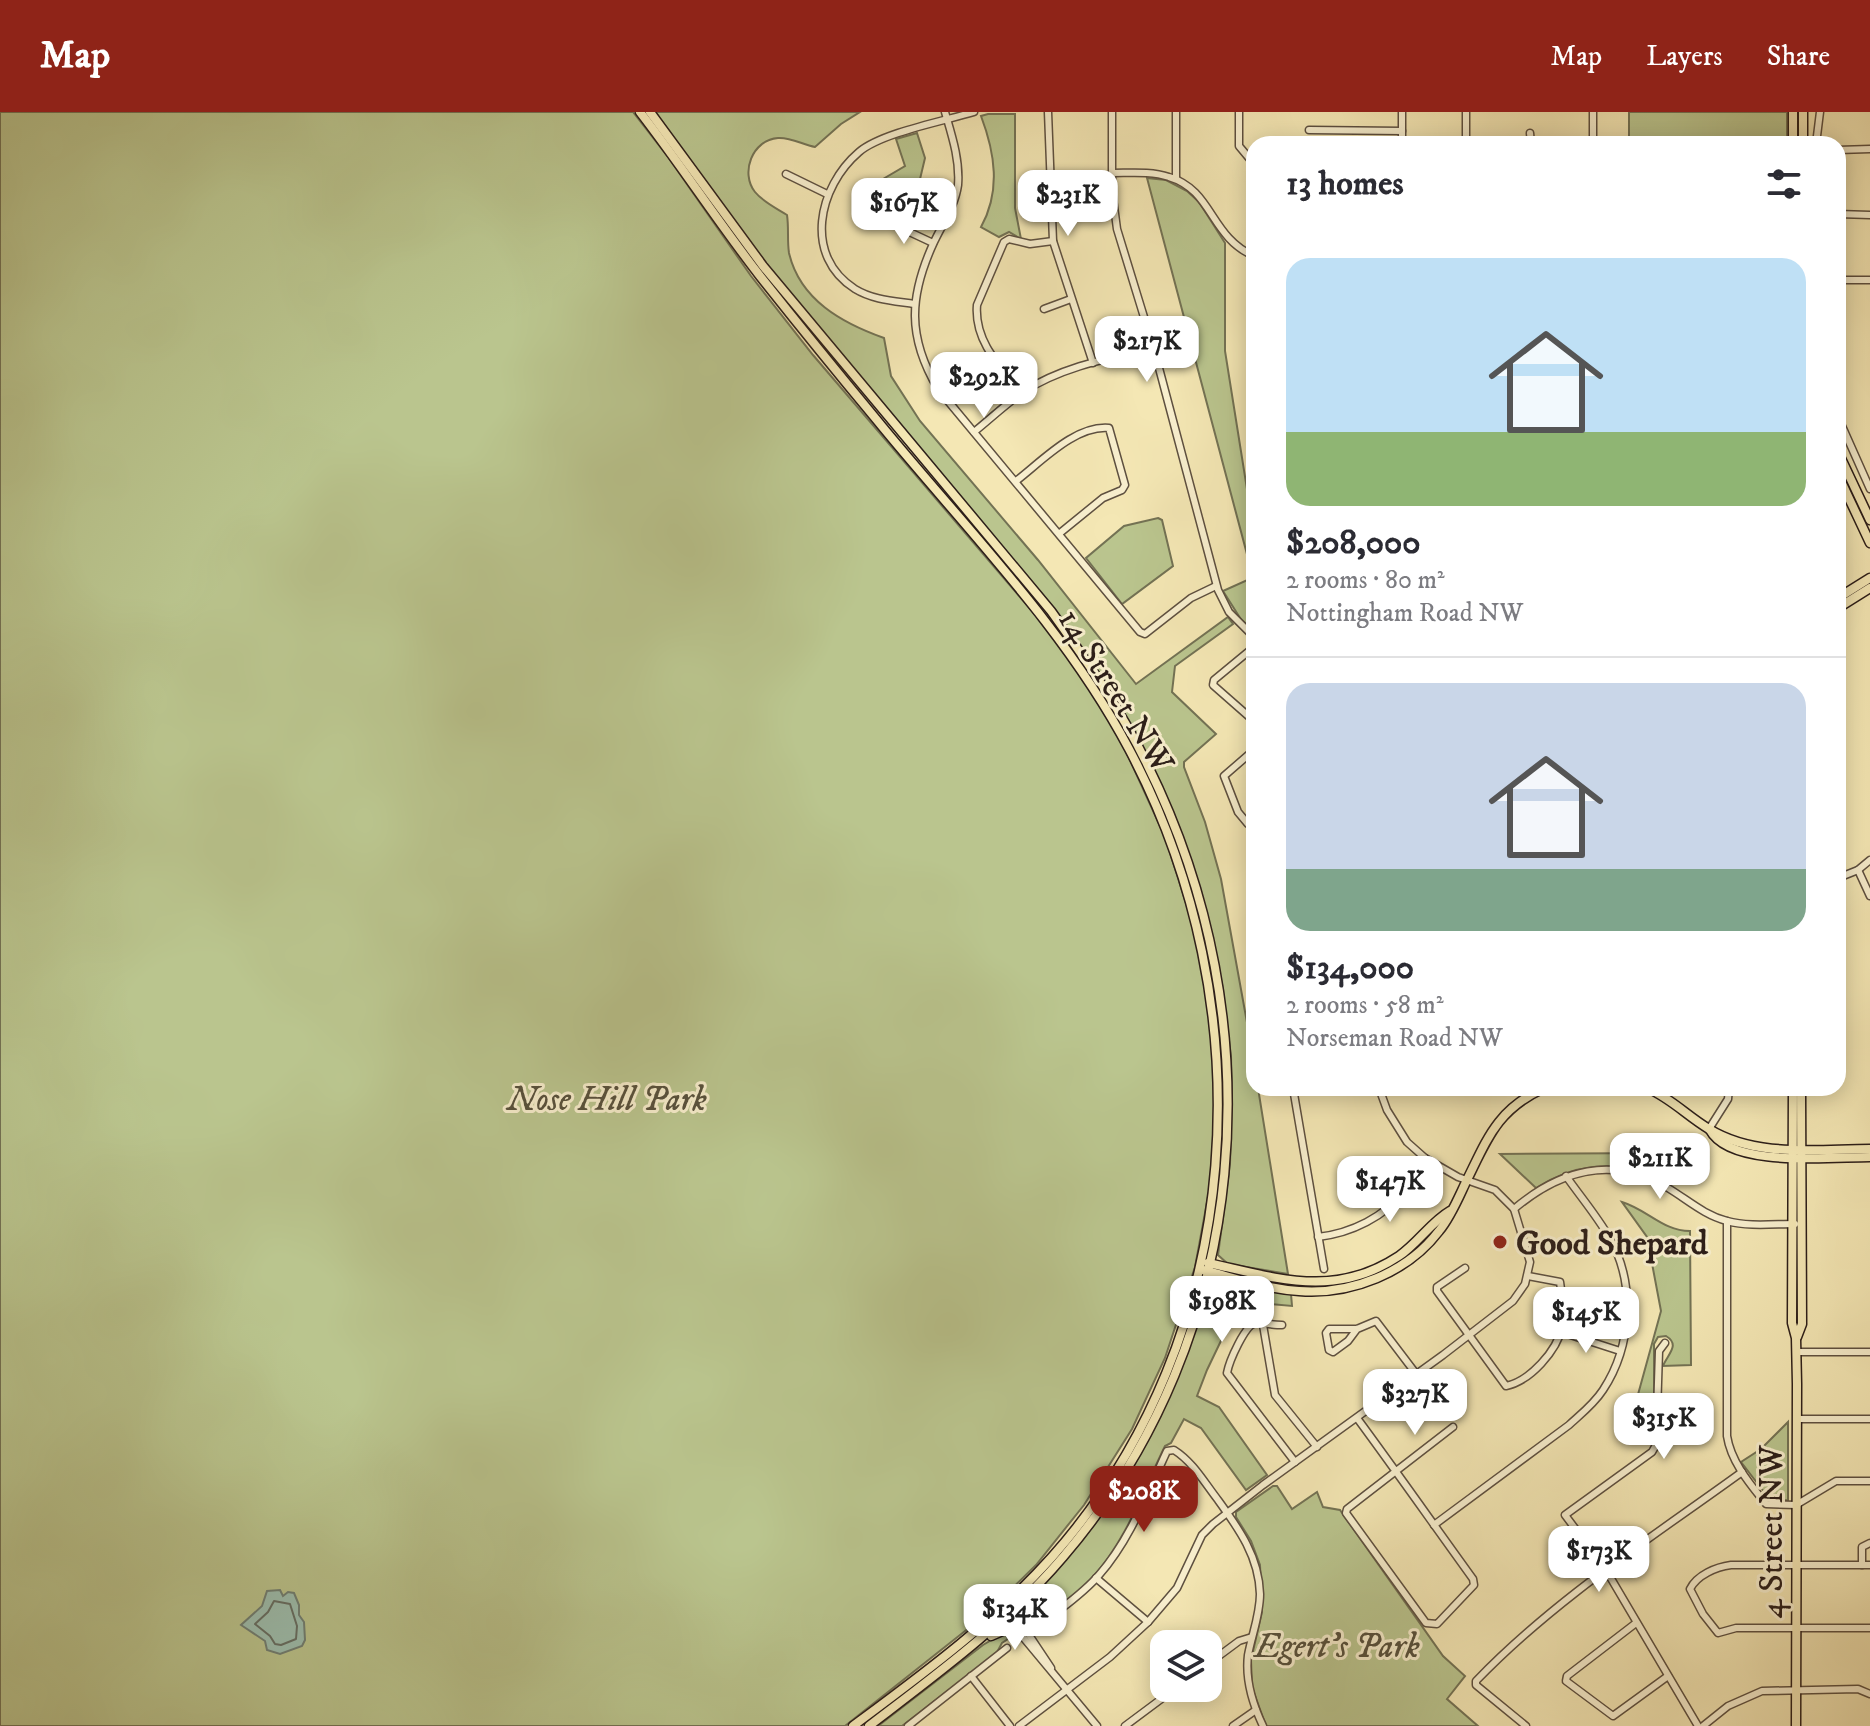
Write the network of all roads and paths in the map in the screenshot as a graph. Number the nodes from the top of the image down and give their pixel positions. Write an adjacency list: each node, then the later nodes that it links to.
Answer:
1 (640, 112): 93 (main road, 14 Street NW)
2 (650, 112): 92 (main road, 14 Street NW)
3 (974, 112): 14 (street)
4 (1048, 112): 35 (street)
5 (1112, 112): 28 (street)
6 (1176, 112): 30 (street)
7 (1239, 112): 27 (street)
8 (1402, 112): 16 (street)
9 (1466, 112): 19 (street)
10 (1593, 112): 21 (street)
11 (1793, 112): 22 (main road)
12 (1803, 112): 23 (main road)
13 (1820, 112): 24 (street)
14 (946, 116): 31 (street); 36 (street)
15 (1309, 130): 16 (street)
16 (1402, 131): 18 (street)
17 (1530, 133): 20 (street)
18 (1402, 136)
19 (1466, 136)
20 (1530, 136)
21 (1593, 136)
22 (1793, 136)
23 (1803, 136)
24 (1817, 136)
25 (1870, 149): 26 (street)
26 (1846, 150)
27 (1246, 154)
28 (1112, 173): 30 (street); 43 (street)
29 (786, 174): 31 (street)
30 (1176, 179): 37 (street)
31 (827, 194): 41 (street)
32 (1846, 214): 33 (street)
33 (1870, 215)
34 (888, 222): 36 (street)
35 (1053, 241): 40 (street); 45 (street)
36 (933, 243): 41 (street)
37 (1246, 251)
38 (1846, 280): 39 (street)
39 (1870, 280)
40 (1071, 299): 42 (street); 44 (street)
41 (914, 304): 46 (street)
42 (1044, 309)
43 (1153, 348): 44 (street); 58 (street)
44 (1093, 363): 45 (street)
45 (1022, 392): 46 (street)
46 (974, 432): 49 (street)
47 (1846, 435): 50 (street)
48 (1846, 469): 53 (main road)
49 (1016, 481): 54 (street); 54 (street)
50 (1870, 489)
51 (1846, 492): 52 (main road)
52 (1856, 514): 55 (main road); 56 (main road)
53 (1870, 520)
54 (1060, 533): 58 (street)
55 (1870, 543)
56 (1870, 553)
57 (1870, 578): 60 (main road)
58 (1216, 586): 62 (street)
59 (1868, 590): 61 (main road)
60 (1846, 593)
61 (1846, 603)
62 (1246, 629)
63 (1246, 654): 64 (street)
64 (1246, 714)
65 (1246, 757): 66 (street)
66 (1246, 822)
67 (1870, 860): 68 (street)
68 (1858, 870): 69 (street); 70 (street)
69 (1846, 875)
70 (1870, 896)
71 (1294, 1096): 91 (street)
72 (1382, 1096): 83 (street)
73 (1529, 1096): 86 (main road)
74 (1663, 1096): 78 (main road)
75 (1728, 1096): 78 (street)
76 (1794, 1096): 80 (main road, 4 Street NW)
77 (1800, 1096): 80 (main road, 4 Street NW)
78 (1709, 1129): 80 (main road); 81 (main road)
79 (1870, 1149): 80 (main road)
80 (1797, 1152): 81 (main road); 82 (main road); 84 (main road, 4 Street NW); 90 (main road, 4 Street NW)
81 (1771, 1157): 84 (main road)
82 (1870, 1157)
83 (1425, 1158): 86 (street); 91 (street)
84 (1793, 1171): 90 (main road, 4 Street NW)
85 (1566, 1176): 87 (street); 89 (street); 106 (street)
86 (1467, 1181): 87 (street); 88 (main road)
87 (1514, 1209): 98 (street)
88 (1450, 1211): 96 (main road); 97 (main road)
89 (1727, 1221): 90 (street); 117 (street)
90 (1796, 1224): 107 (main road, 4 Street NW)
91 (1318, 1237): 95 (street)
92 (1214, 1250): 93 (main road, 14 Street NW); 96 (main road)
93 (1205, 1266): 96 (main road); 97 (main road); 99 (main road, 14 Street NW); 127 (main road, 14 Street NW)
94 (1465, 1268): 104 (street)
95 (1324, 1269)
96 (1237, 1270)
97 (1222, 1276): 99 (main road)
98 (1528, 1276): 103 (street); 104 (street)
99 (1195, 1317): 127 (main road, 14 Street NW)
100 (1263, 1325): 101 (street); 114 (street); 115 (street)
101 (1282, 1325)
102 (1357, 1329): 102 (street); 109 (street)
103 (1561, 1332): 104 (street); 106 (street)
104 (1469, 1335): 109 (street)
105 (1665, 1343): 125 (street)
106 (1620, 1351): 121 (street)
107 (1796, 1352): 108 (street); 111 (main road, 4 Street NW)
108 (1870, 1352)
109 (1417, 1375): 110 (street)
110 (1357, 1418): 114 (street); 116 (street)
111 (1797, 1419): 112 (street); 119 (main road, 4 Street NW)
112 (1870, 1419)
113 (1453, 1427): 116 (street)
114 (1317, 1447): 115 (street)
115 (1295, 1462): 120 (street)
116 (1395, 1471): 121 (street); 121 (street)
117 (1742, 1472): 119 (street); 125 (street)
118 (1870, 1481): 119 (street)
119 (1796, 1505): 124 (main road, 4 Street NW)
120 (1226, 1512): 126 (street); 128 (street); 134 (street)
121 (1434, 1525)
122 (1870, 1543): 123 (street)
123 (1866, 1565): 124 (street)
124 (1797, 1566): 131 (main road, 4 Street NW); 131 (street)
125 (1606, 1570): 130 (street); 155 (street)
126 (1096, 1578): 128 (street); 129 (street)
127 (1008, 1613): 133 (street); 136 (main road, 14 Street NW); 138 (street); 146 (main road, 14 Street NW)
128 (1148, 1622): 141 (street)
129 (1043, 1623)
130 (1636, 1623): 140 (street); 140 (street)
131 (1796, 1627): 132 (street); 142 (main road, 4 Street NW)
132 (1870, 1628)
133 (1017, 1630): 136 (main road); 138 (street)
134 (1253, 1637): 137 (street); 145 (street)
135 (1007, 1648): 139 (street)
136 (970, 1649): 147 (main road, 14 Street NW)
137 (1222, 1654)
138 (1053, 1671): 141 (street)
139 (971, 1676): 148 (street); 149 (street)
140 (1668, 1676): 156 (street)
141 (1067, 1688): 150 (street); 151 (street)
142 (1796, 1689): 143 (street); 156 (street); 157 (main road, 4 Street NW)
143 (1870, 1694)
144 (1157, 1702): 152 (street)
145 (1256, 1710): 153 (street); 154 (street)
146 (853, 1726)
147 (869, 1726)
148 (908, 1726)
149 (1010, 1726)
150 (1019, 1726)
151 (1097, 1726)
152 (1125, 1726)
153 (1233, 1726)
154 (1263, 1726)
155 (1526, 1726)
156 (1701, 1726)
157 (1796, 1726)

